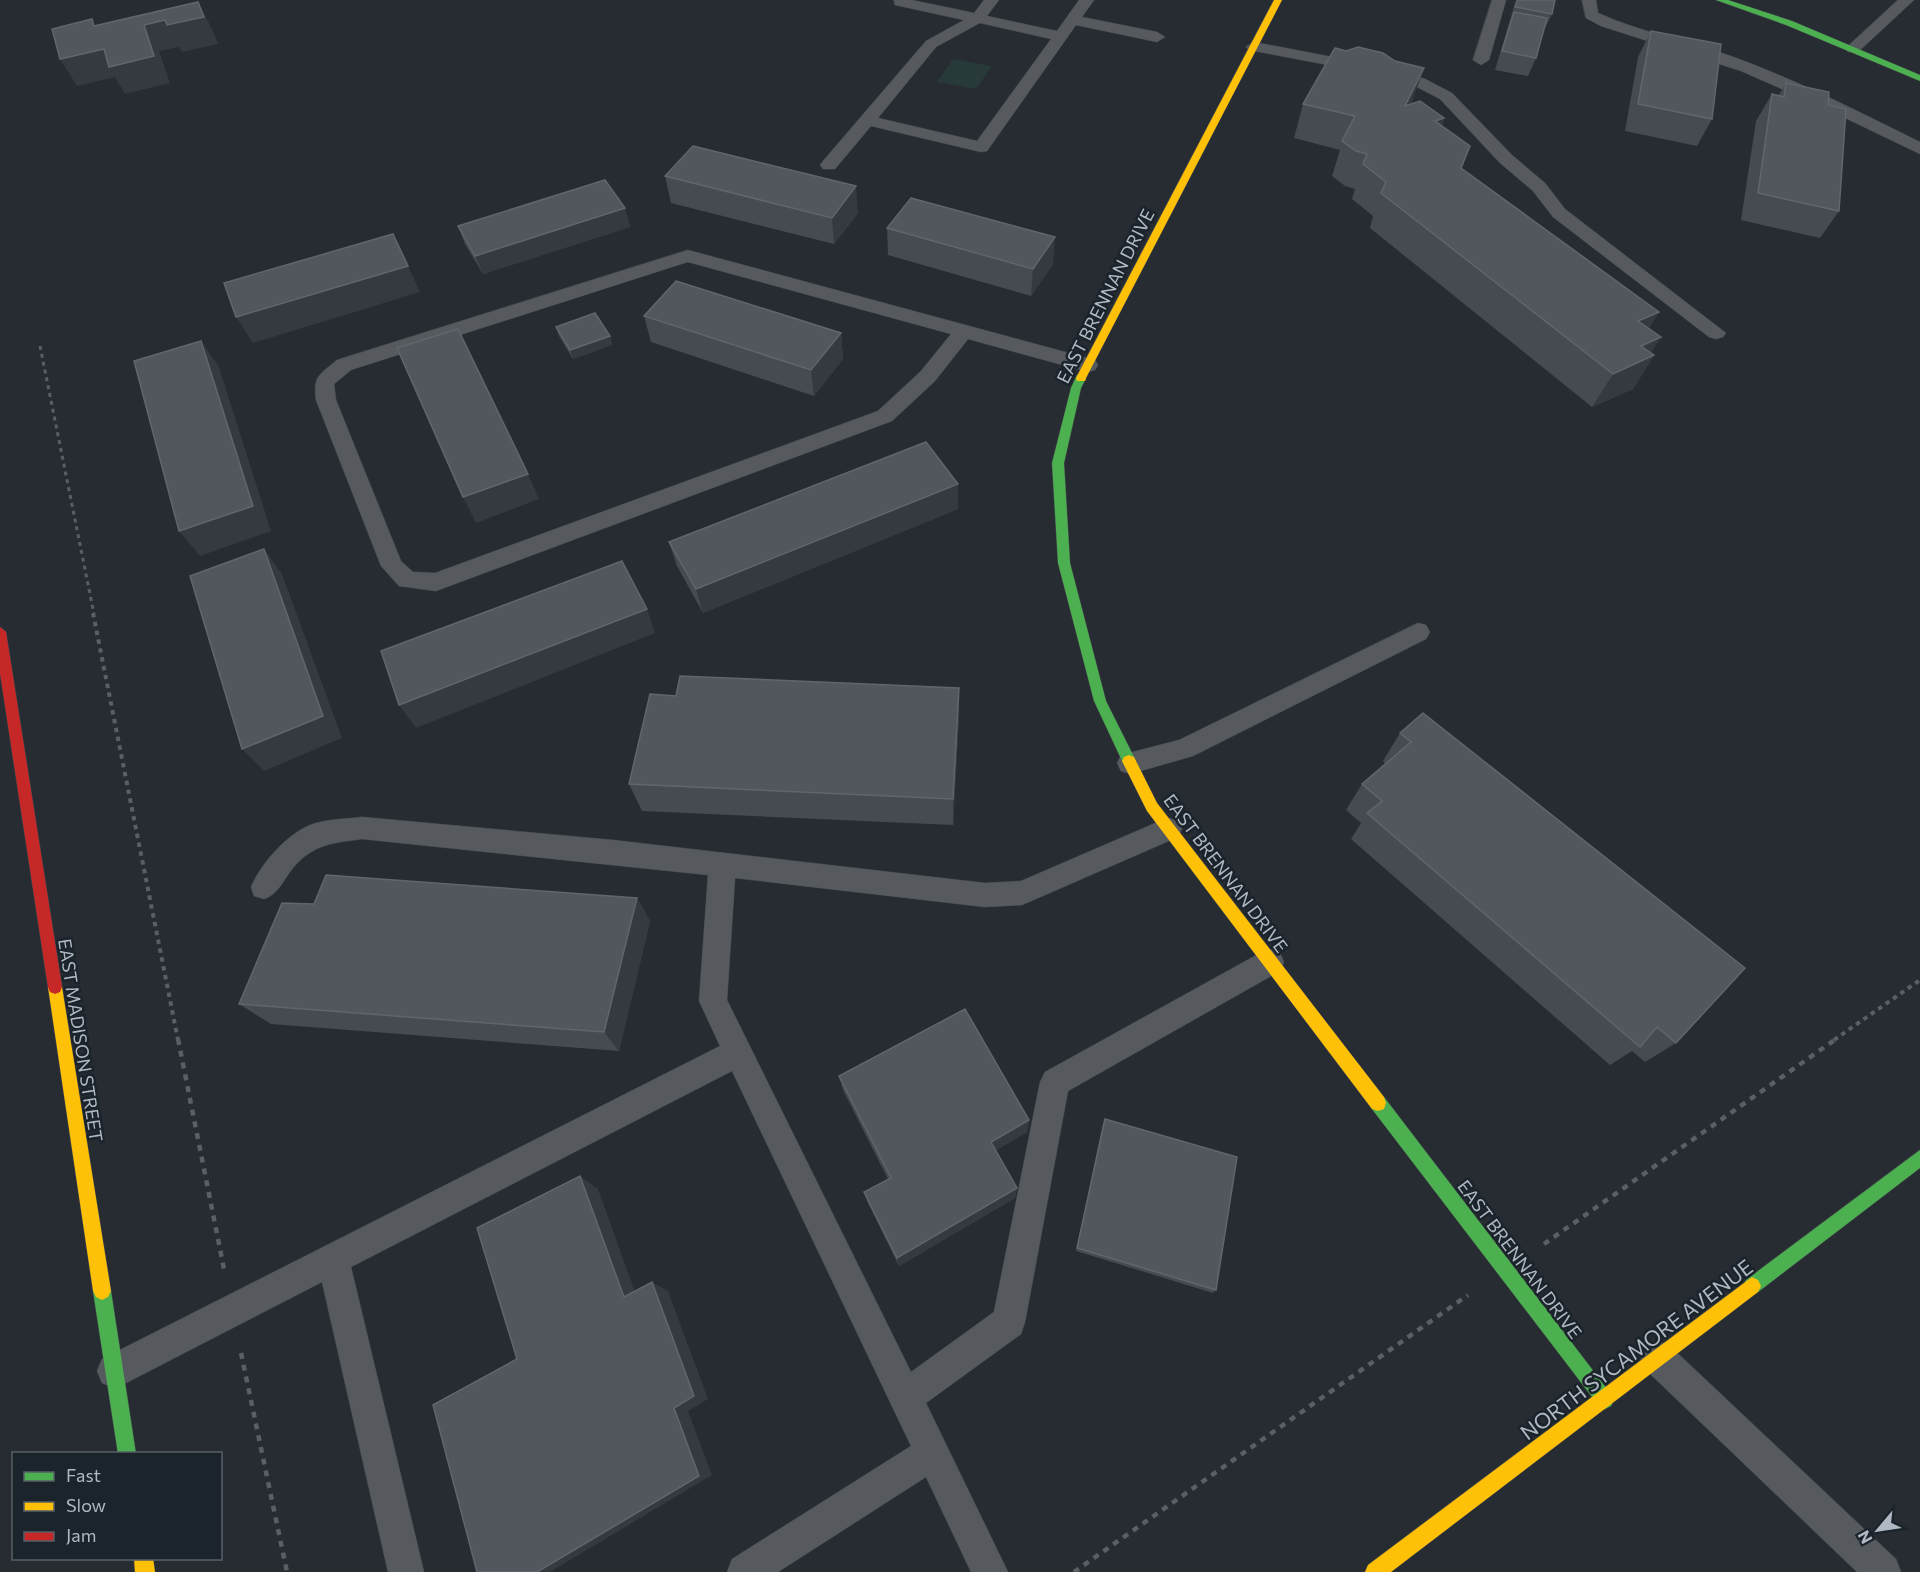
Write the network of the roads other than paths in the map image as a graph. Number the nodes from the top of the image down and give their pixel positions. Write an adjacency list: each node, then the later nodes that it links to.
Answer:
1 (992, 0): 9 (lane)
2 (1087, 0): 10 (lane)
3 (1278, 0): 13 (street, EAST BRENNAN DRIVE)
4 (1499, 0): 15 (lane)
5 (1589, 0): 18 (lane)
6 (1719, 0): 14 (street)
7 (1907, 0): 14 (lane)
8 (900, 2): 9 (lane)
9 (977, 19): 11 (lane); 17 (lane)
10 (1072, 20): 11 (lane); 12 (lane)
11 (1061, 36): 17 (lane)
12 (1156, 37)
13 (1254, 46): 21 (lane); 22 (street, EAST BRENNAN DRIVE)
14 (1853, 48): 16 (street)
15 (1481, 60)
16 (1920, 78)
17 (866, 120): 19 (lane)
18 (1920, 149)
19 (829, 165)
20 (964, 330): 20 (lane); 22 (lane)
21 (1716, 333)
22 (1089, 365): 25 (street, EAST BRENNAN DRIVE)
23 (0, 632): 34 (street, EAST MADISON STREET)
24 (1418, 632): 25 (lane)
25 (1130, 763): 26 (street, EAST BRENNAN DRIVE)
26 (1169, 829): 27 (lane); 29 (street, EAST BRENNAN DRIVE)
27 (722, 865): 28 (lane); 30 (lane)
28 (264, 887)
29 (1270, 962): 35 (lane); 36 (street, EAST BRENNAN DRIVE)
30 (738, 1052): 32 (lane); 35 (lane)
31 (1920, 1158): 33 (street, NORTH SYCAMORE AVENUE)
32 (333, 1258): 34 (lane); 39 (lane)
33 (1658, 1358): 36 (street, NORTH SYCAMORE AVENUE); 43 (lane)
34 (114, 1371): 37 (street, EAST MADISON STREET)
35 (905, 1397): 38 (lane)
36 (1605, 1400): 42 (street, NORTH SYCAMORE AVENUE)
37 (127, 1452)
38 (932, 1453): 40 (lane); 41 (lane)
39 (406, 1572)
40 (745, 1572)
41 (990, 1572)
42 (1376, 1572)
43 (1883, 1572)

